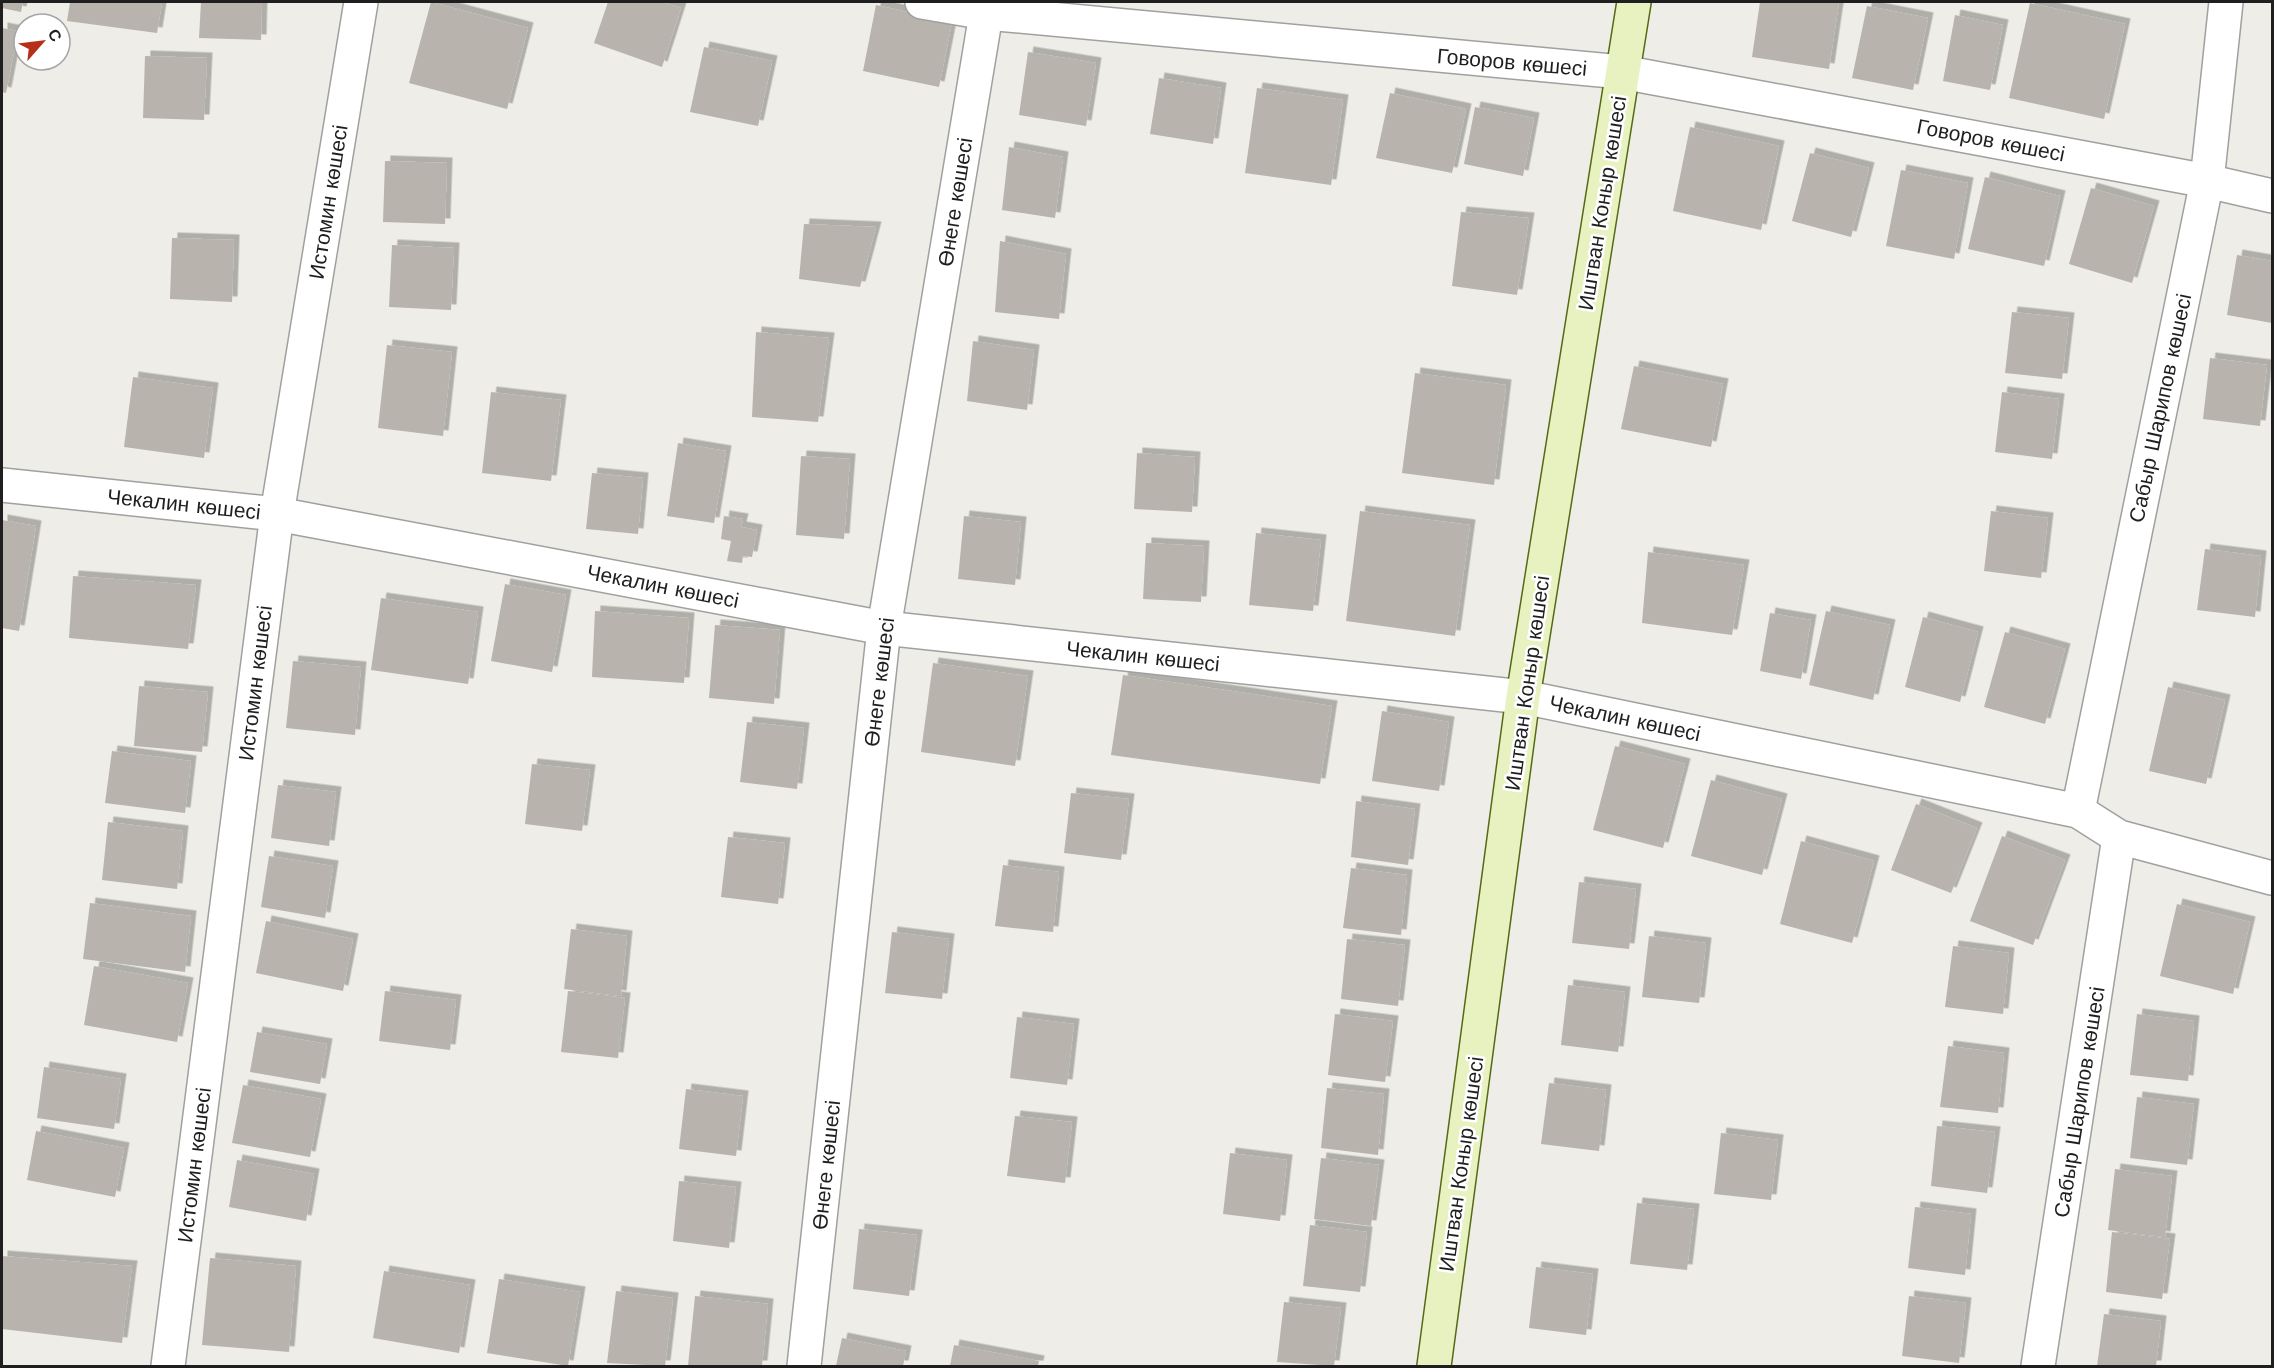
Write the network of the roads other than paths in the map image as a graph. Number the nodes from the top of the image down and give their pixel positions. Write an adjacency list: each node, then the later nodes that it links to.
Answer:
1 (361, 2): 10 (street, Истомин көшесі)
2 (922, 2): 5 (street, Говоров көшесі)
3 (1634, 2): 6 (street, Иштван Коныр көшесі)
4 (2226, 2): 7 (street, Сабыр Шарипов көшесі)
5 (987, 8): 6 (street, Говоров көшесі); 11 (street, Өнеге көшесі)
6 (1622, 72): 7 (street, Говоров көшесі); 12 (street, Иштван Коныр көшесі)
7 (2207, 181): 8 (street, Говоров көшесі); 13 (street, Сабыр Шарипов көшесі)
8 (2272, 196)
9 (2, 485): 10 (street, Чекалин көшесі)
10 (277, 514): 11 (street, Чекалин көшесі); 16 (street, Истомин көшесі)
11 (884, 628): 12 (street, Чекалин көшесі); 17 (street, Өнеге көшесі)
12 (1523, 697): 13 (street, Чекалин көшесі); 18 (street, Иштван Коныр көшесі)
13 (2078, 811): 14 (street, Чекалин көшесі)
14 (2120, 837): 15 (street, Чекалин көшесі); 19 (street, Сабыр Шарипов көшесі)
15 (2272, 878)
16 (168, 1366)
17 (804, 1366)
18 (1434, 1366)
19 (2038, 1366)

